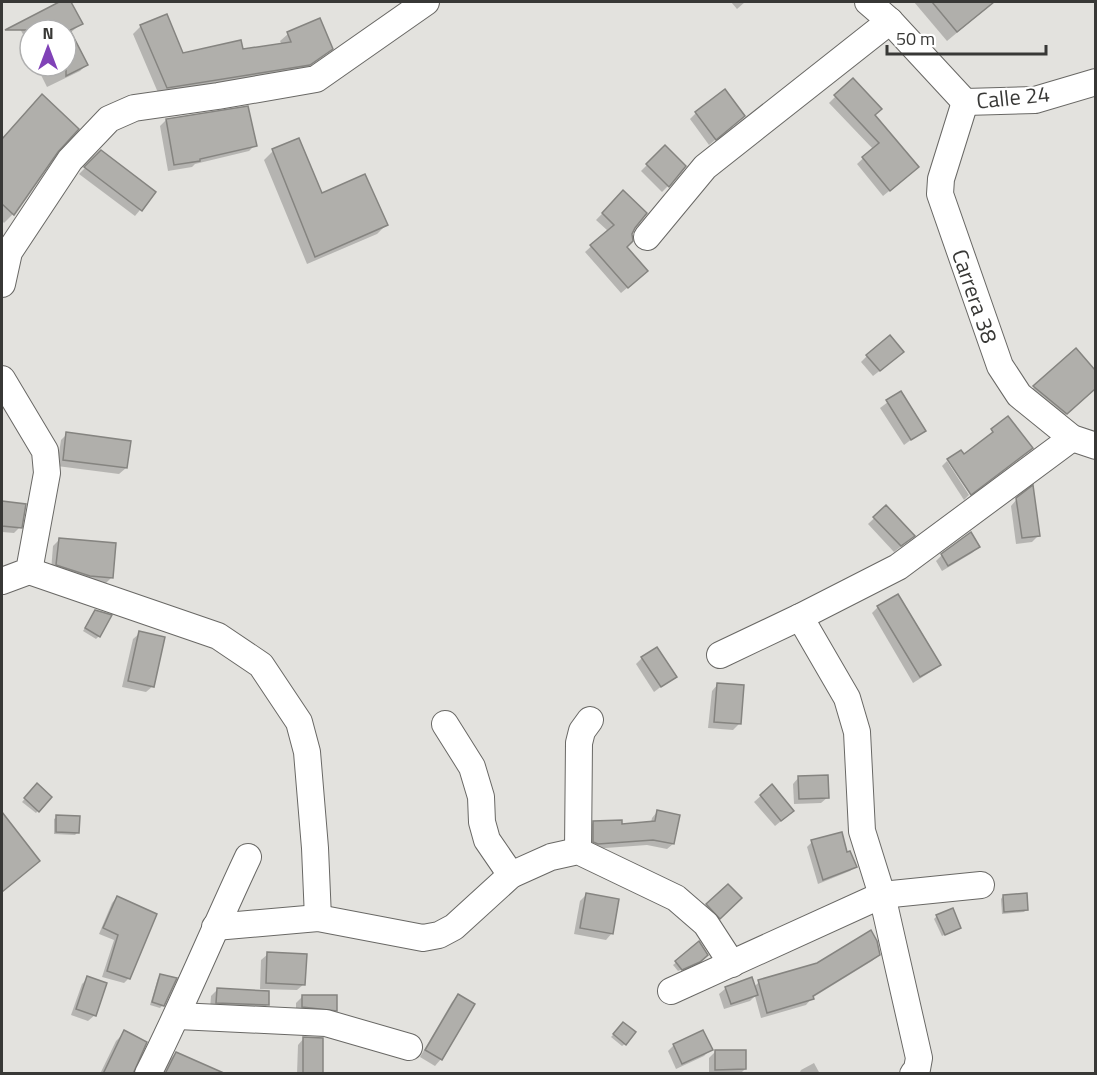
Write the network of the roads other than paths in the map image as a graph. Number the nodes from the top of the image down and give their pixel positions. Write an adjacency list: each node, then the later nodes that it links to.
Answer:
1 (426, 2): 7 (street)
2 (868, 2): 3 (street)
3 (890, 21): 5 (street); 6 (street)
4 (1095, 82): 5 (street, Calle 24)
5 (965, 102): 9 (street, Carrera 38)
6 (647, 237)
7 (2, 284)
8 (2, 379): 10 (street)
9 (1084, 442): 12 (street)
10 (30, 571): 11 (street); 21 (street)
11 (2, 581)
12 (800, 617): 13 (street); 20 (street)
13 (720, 655)
14 (590, 720): 16 (street)
15 (445, 724): 18 (street)
16 (578, 851): 18 (street); 23 (street)
17 (248, 857): 22 (street)
18 (511, 875): 21 (street)
19 (981, 885): 20 (street)
20 (882, 895): 23 (street); 28 (street)
21 (318, 918): 22 (street)
22 (215, 927): 25 (street)
23 (732, 964): 24 (street)
24 (672, 991)
25 (178, 1016): 26 (street); 27 (street)
26 (409, 1047)
27 (148, 1074)
28 (913, 1074)

